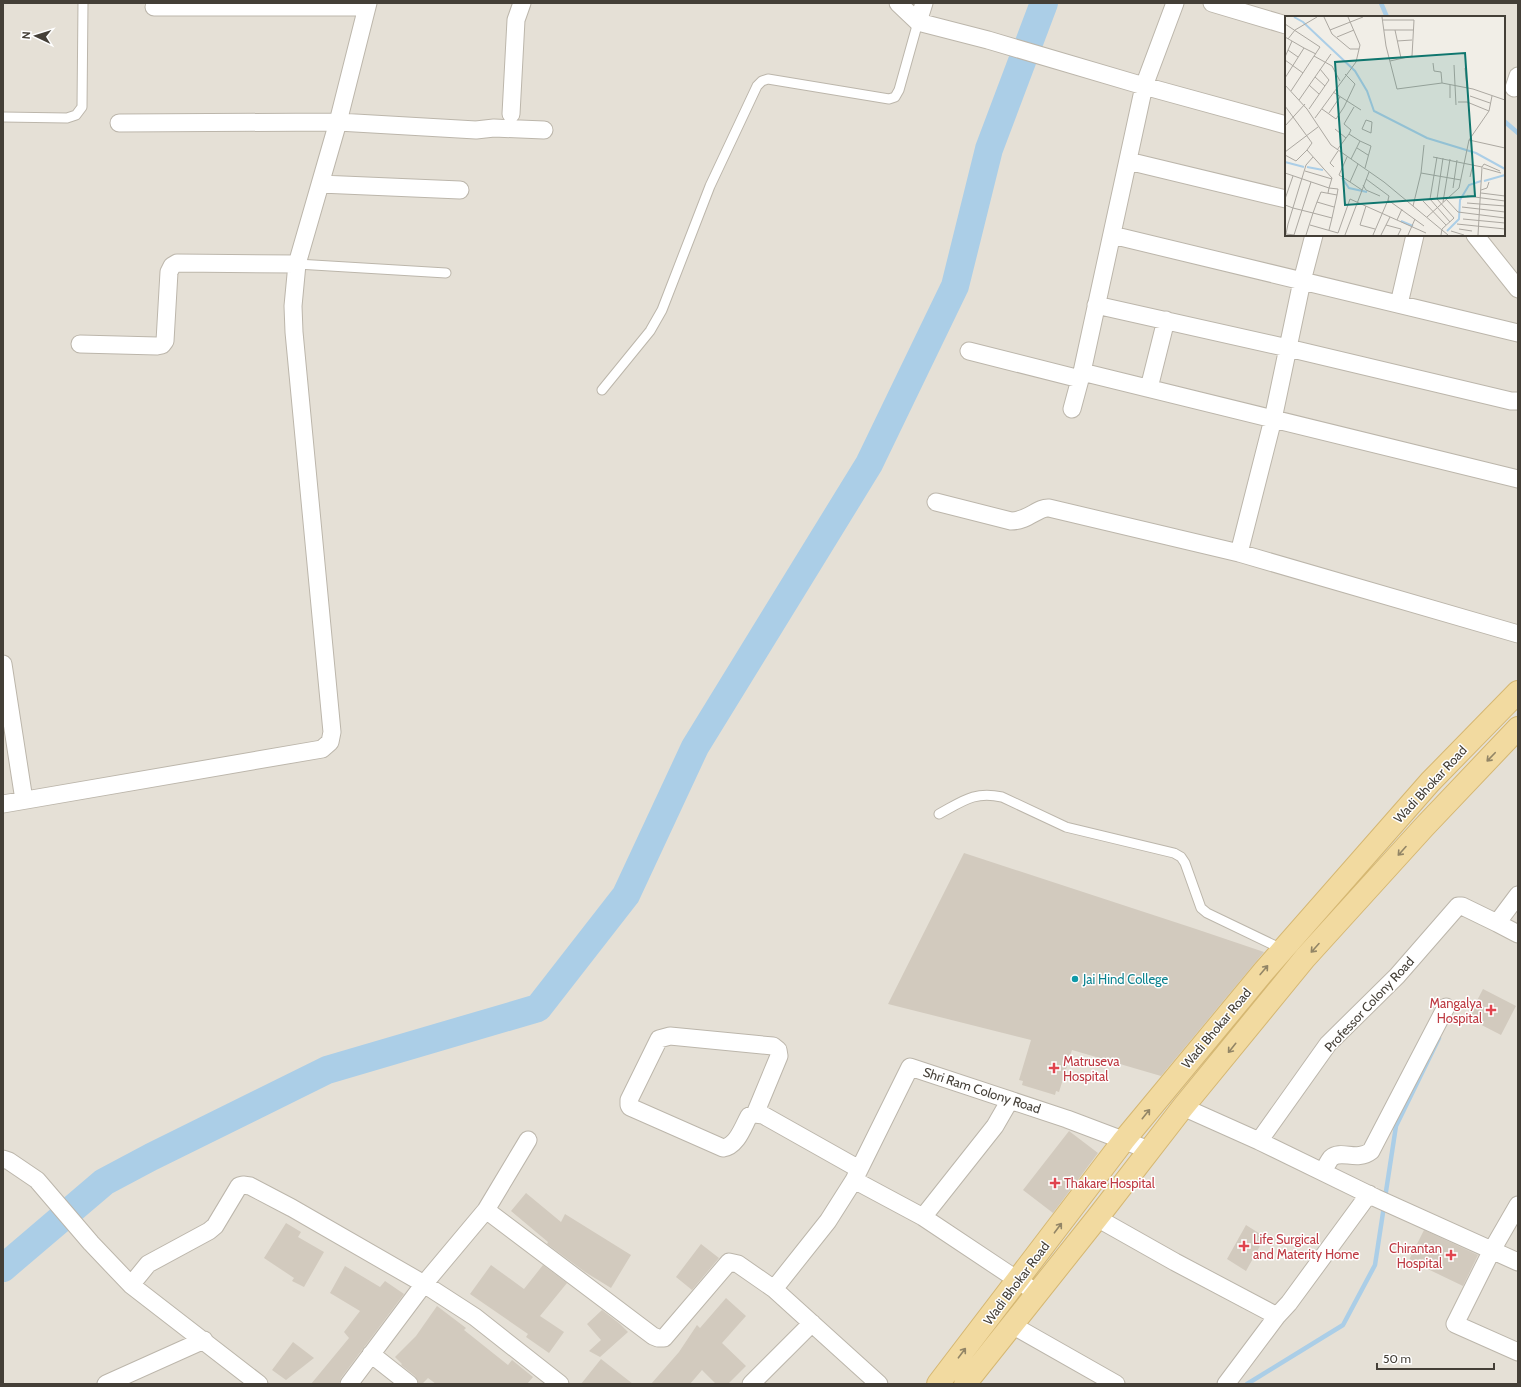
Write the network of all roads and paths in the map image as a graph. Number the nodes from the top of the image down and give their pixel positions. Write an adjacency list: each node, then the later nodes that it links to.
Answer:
1 (83, 3): 14 (lane)
2 (522, 3): 13 (street)
3 (898, 3): 10 (street)
4 (924, 3): 10 (street)
5 (1175, 3): 12 (street)
6 (1212, 3): 9 (street)
7 (368, 5): 8 (street); 15 (street)
8 (154, 7)
9 (1248, 8): 11 (street)
10 (918, 22): 12 (street); 40 (lane)
11 (1285, 25)
12 (1144, 86): 17 (street); 19 (street)
13 (511, 114)
14 (3, 117)
15 (338, 122): 16 (street); 18 (street); 20 (street)
16 (120, 123)
17 (1285, 125)
18 (544, 130)
19 (1128, 161): 22 (street); 23 (street)
20 (320, 184): 21 (street); 27 (street)
21 (460, 190)
22 (1285, 199)
23 (1112, 235): 29 (street); 32 (street)
24 (1314, 236): 29 (street)
25 (1415, 236): 31 (street)
26 (1477, 236): 30 (street)
27 (297, 264): 28 (lane); 35 (street); 53 (street)
28 (446, 273)
29 (1302, 281): 31 (street); 36 (street)
30 (1518, 289)
31 (1399, 304): 34 (street)
32 (1096, 305): 33 (street); 38 (street)
33 (1166, 320): 36 (street); 39 (street)
34 (1518, 333)
35 (80, 344)
36 (1288, 348): 41 (street); 43 (street)
37 (969, 351): 38 (street)
38 (1081, 375): 39 (street); 42 (street)
39 (1149, 388): 43 (street)
40 (602, 390)
41 (1518, 401)
42 (1072, 409)
43 (1273, 419): 44 (street); 46 (street)
44 (1518, 479)
45 (936, 502): 46 (street)
46 (1239, 553): 47 (street)
47 (1518, 634)
48 (3, 664): 49 (street)
49 (4, 684): 53 (street)
50 (1518, 692): 52 (main road, Wadi Bhokar Road)
51 (1518, 728): 54 (main road, Wadi Bhokar Road, one-way to 54)
52 (1430, 782): 54 (main road); 60 (main road, Wadi Bhokar Road)
53 (24, 800): 55 (street)
54 (1448, 802): 63 (main road, Wadi Bhokar Road, one-way to 63)
55 (3, 804)
56 (939, 814): 60 (lane)
57 (1518, 895): 58 (street)
58 (1497, 923): 59 (street); 67 (street, Professor Colony Road)
59 (1518, 934)
60 (1282, 949): 66 (main road, Wadi Bhokar Road, one-way to 60)
61 (1446, 1007): 70 (street)
62 (1010, 1100): 66 (street, Shri Ram Colony Road); 71 (street, Shri Ram Colony Road); 75 (street, Shri Ram Colony Road)
63 (1183, 1107): 67 (street); 68 (main road, Wadi Bhokar Road)
64 (755, 1114): 64 (street); 71 (street)
65 (528, 1140): 74 (street)
66 (1124, 1140): 68 (street, Shri Ram Colony Road); 79 (main road, Wadi Bhokar Road, one-way to 66)
67 (1259, 1141): 70 (street)
68 (1149, 1150): 76 (main road, Wadi Bhokar Road)
69 (3, 1159): 80 (street)
70 (1323, 1172): 72 (street)
71 (857, 1175): 75 (street); 82 (street)
72 (1373, 1196): 77 (street); 84 (street)
73 (1518, 1205): 77 (street)
74 (486, 1210): 81 (street); 82 (street)
75 (923, 1217): 79 (street)
76 (1097, 1218): 83 (main road, Wadi Bhokar Road); 84 (street)
77 (1492, 1250): 78 (street); 88 (street)
78 (1518, 1262)
79 (1018, 1280): 83 (street); 97 (main road, Wadi Bhokar Road, one-way to 79)
80 (131, 1284): 81 (street); 87 (street)
81 (424, 1284): 89 (street); 94 (street)
82 (774, 1289): 85 (street)
83 (1037, 1293): 86 (main road, Wadi Bhokar Road)
84 (1277, 1316): 100 (street)
85 (812, 1323): 95 (street); 96 (street)
86 (1012, 1325): 98 (main road, Wadi Bhokar Road); 99 (street)
87 (204, 1340): 90 (street); 91 (street)
88 (1518, 1352)
89 (371, 1354): 92 (street); 93 (street)
90 (106, 1384)
91 (259, 1384)
92 (349, 1384)
93 (409, 1384)
94 (560, 1384)
95 (751, 1384)
96 (879, 1384)
97 (938, 1384)
98 (965, 1384)
99 (1116, 1384)
100 (1226, 1384)

